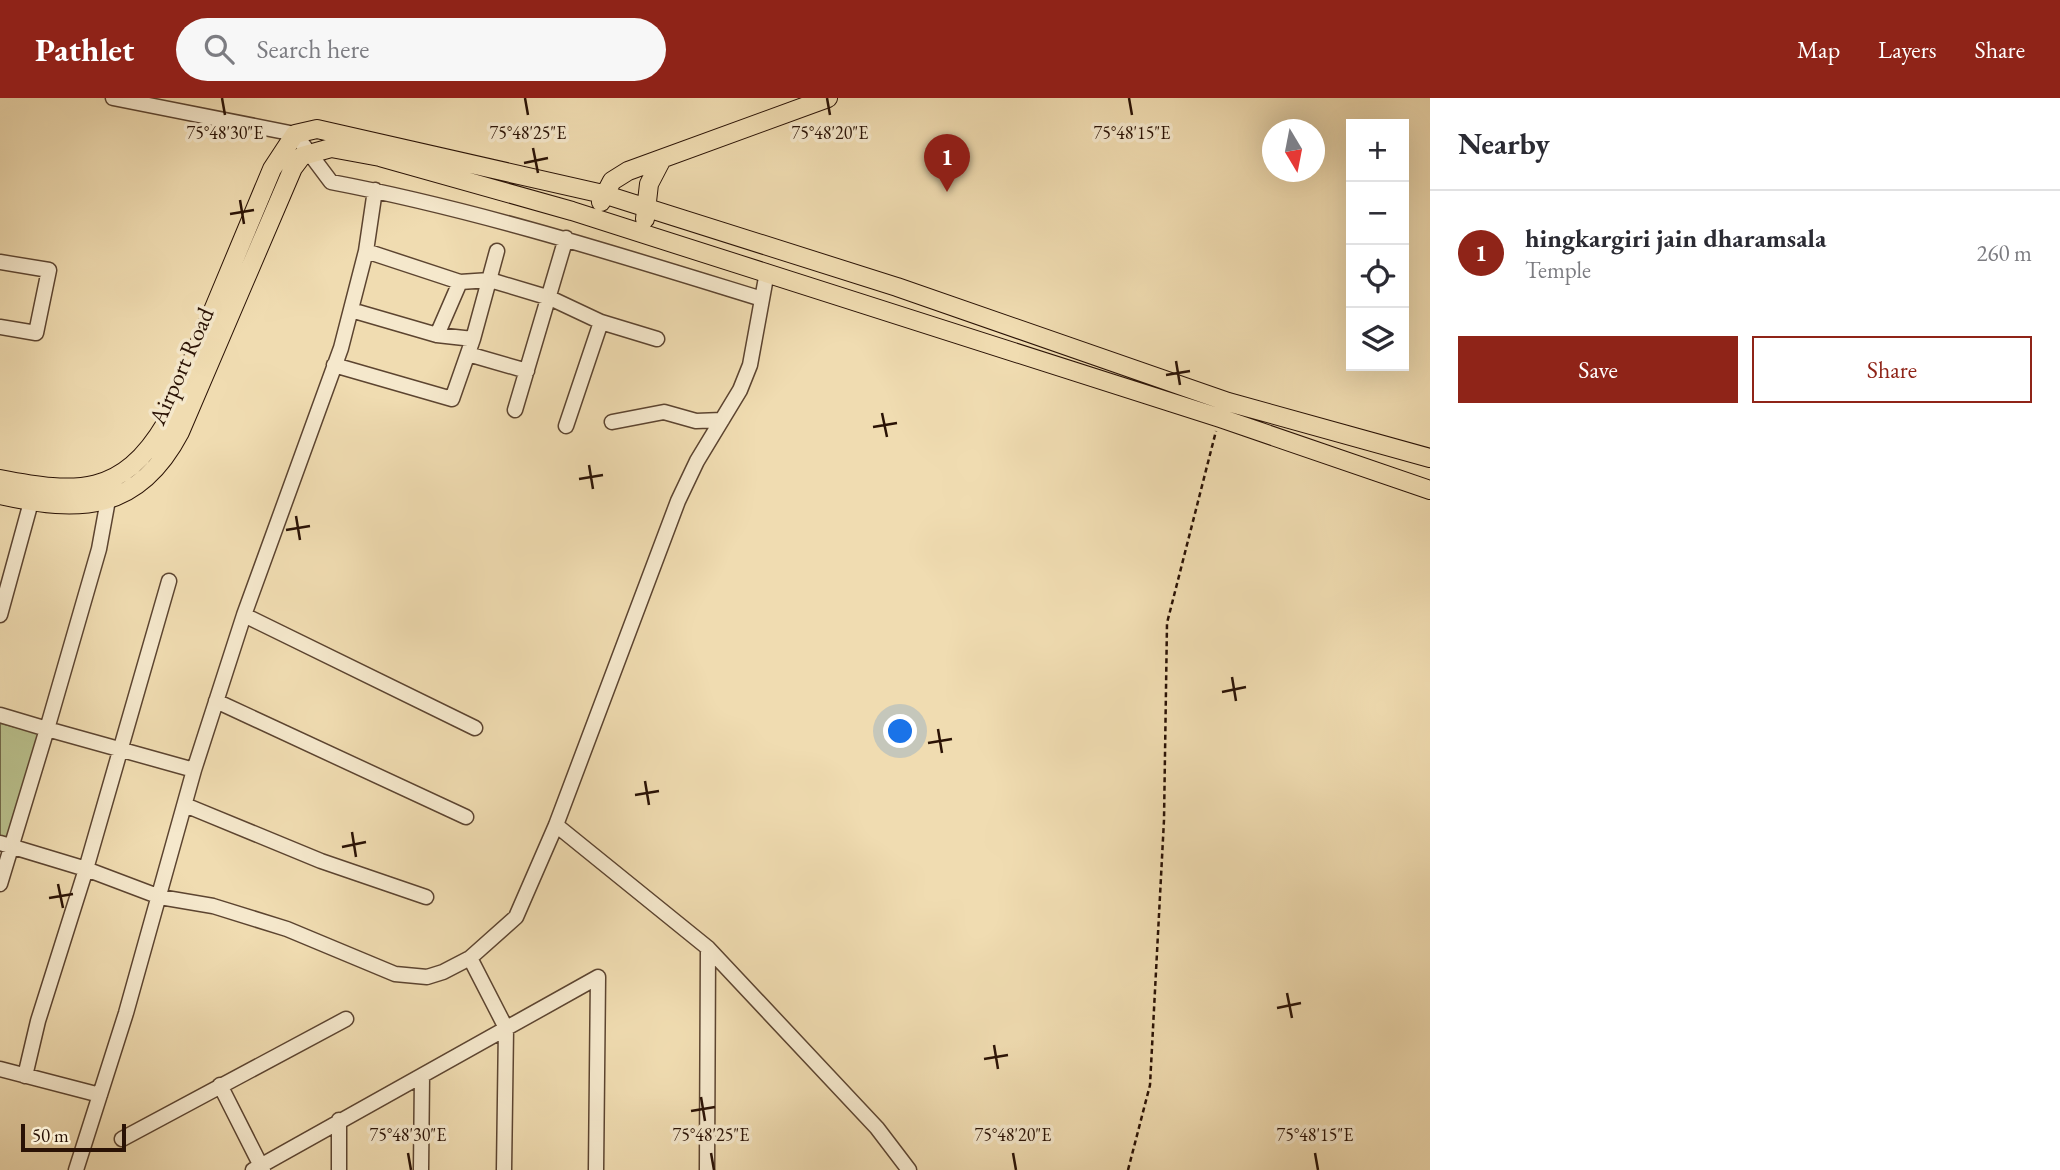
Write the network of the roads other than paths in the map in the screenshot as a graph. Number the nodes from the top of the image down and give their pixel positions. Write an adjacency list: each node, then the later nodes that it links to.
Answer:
1 (113, 98): 3 (street)
2 (828, 98): 6 (main road)
3 (295, 134): 4 (street); 5 (main road); 35 (main road, Airport Road)
4 (310, 152): 5 (main road); 7 (street); 38 (main road, Airport Road)
5 (398, 155): 8 (main road); 10 (main road)
6 (662, 159): 8 (main road); 9 (main road)
7 (375, 190): 12 (street); 13 (street)
8 (603, 194): 9 (main road); 10 (main road)
9 (645, 209): 11 (main road); 34 (main road)
10 (595, 219): 11 (main road)
11 (644, 233): 16 (main road)
12 (566, 238): 19 (street); 20 (street)
13 (366, 251): 18 (street); 21 (street)
14 (497, 251): 17 (street)
15 (0, 262): 23 (street)
16 (767, 272): 20 (street); 36 (main road)
17 (490, 280): 18 (street); 19 (street); 26 (street)
18 (460, 282): 24 (street)
19 (550, 298): 22 (street); 29 (street)
20 (762, 299): 31 (street)
21 (351, 310): 24 (street); 28 (street)
22 (601, 322): 25 (street); 33 (street)
23 (0, 327)
24 (437, 335): 26 (street)
25 (657, 339)
26 (473, 340): 27 (street)
27 (468, 354): 28 (street); 29 (street)
28 (334, 365): 42 (street)
29 (527, 371): 30 (street)
30 (515, 410)
31 (722, 420): 32 (street); 51 (street)
32 (612, 422)
33 (566, 426)
34 (1430, 458)
35 (0, 479)
36 (1430, 490)
37 (0, 495): 39 (main road, Airport Road)
38 (108, 500): 39 (main road, Airport Road); 46 (street)
39 (31, 502): 41 (street)
40 (169, 581): 47 (street)
41 (0, 615)
42 (244, 615): 43 (street); 45 (street)
43 (216, 701): 48 (street); 50 (street)
44 (0, 715): 46 (street)
45 (475, 728)
46 (47, 729): 47 (street); 52 (street)
47 (120, 750): 48 (street); 53 (street)
48 (194, 769): 49 (street)
49 (185, 805): 55 (street); 56 (street)
50 (466, 817)
51 (556, 825): 57 (street); 58 (street)
52 (6, 845): 53 (street); 54 (street)
53 (86, 869): 55 (street); 62 (street)
54 (0, 884)
55 (160, 897): 58 (street); 65 (street)
56 (426, 897)
57 (708, 948): 74 (street); 75 (street)
58 (470, 958): 60 (street)
59 (346, 1019): 64 (street)
60 (506, 1028): 63 (street); 72 (street); 73 (street)
61 (0, 1069): 62 (street)
62 (25, 1076): 65 (street)
63 (422, 1076): 66 (street); 71 (street)
64 (220, 1085): 67 (street); 68 (street)
65 (100, 1095): 69 (street)
66 (339, 1119): 68 (street); 70 (street)
67 (122, 1139)
68 (259, 1168)
69 (76, 1170)
70 (339, 1170)
71 (421, 1170)
72 (504, 1170)
73 (596, 1170)
74 (707, 1170)
75 (909, 1170)

